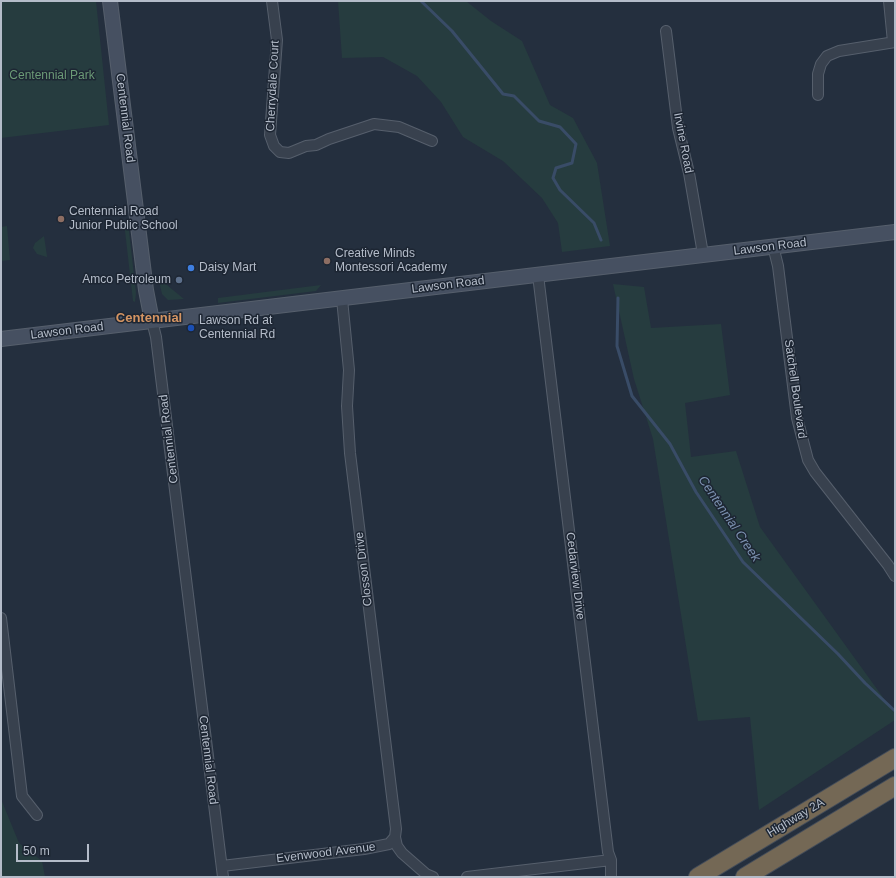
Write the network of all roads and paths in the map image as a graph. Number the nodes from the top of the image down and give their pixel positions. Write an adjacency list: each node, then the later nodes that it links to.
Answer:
1 (110, 1): 13 (street, Centennial Road)
2 (272, 1): 7 (street, Cherrydale Court)
3 (889, 1): 5 (street)
4 (666, 31): 10 (street, Irvine Road)
5 (894, 42): 6 (street)
6 (818, 95)
7 (432, 141)
8 (895, 232): 9 (street, Lawson Road)
9 (773, 246): 10 (street, Lawson Road); 15 (street, Satchell Boulevard)
10 (703, 254): 11 (street, Lawson Road)
11 (538, 275): 12 (street, Lawson Road); 21 (street, Cedarview Drive)
12 (342, 299): 13 (street, Lawson Road); 20 (street, Closson Drive)
13 (152, 321): 14 (street, Lawson Road); 22 (street, Centennial Road)
14 (1, 339)
15 (895, 576)
16 (1, 618): 19 (street)
17 (895, 758): 28 (highway, Highway 2A)
18 (895, 786): 29 (highway, Highway 2A)
19 (37, 815)
20 (395, 838): 22 (street, Evenwood Avenue); 23 (street)
21 (611, 860): 26 (street); 27 (street, Cedarview Drive)
22 (222, 866): 24 (street, Centennial Road)
23 (419, 872): 25 (street)
24 (223, 877)
25 (433, 877)
26 (467, 877)
27 (611, 877)
28 (698, 877)
29 (745, 877)

